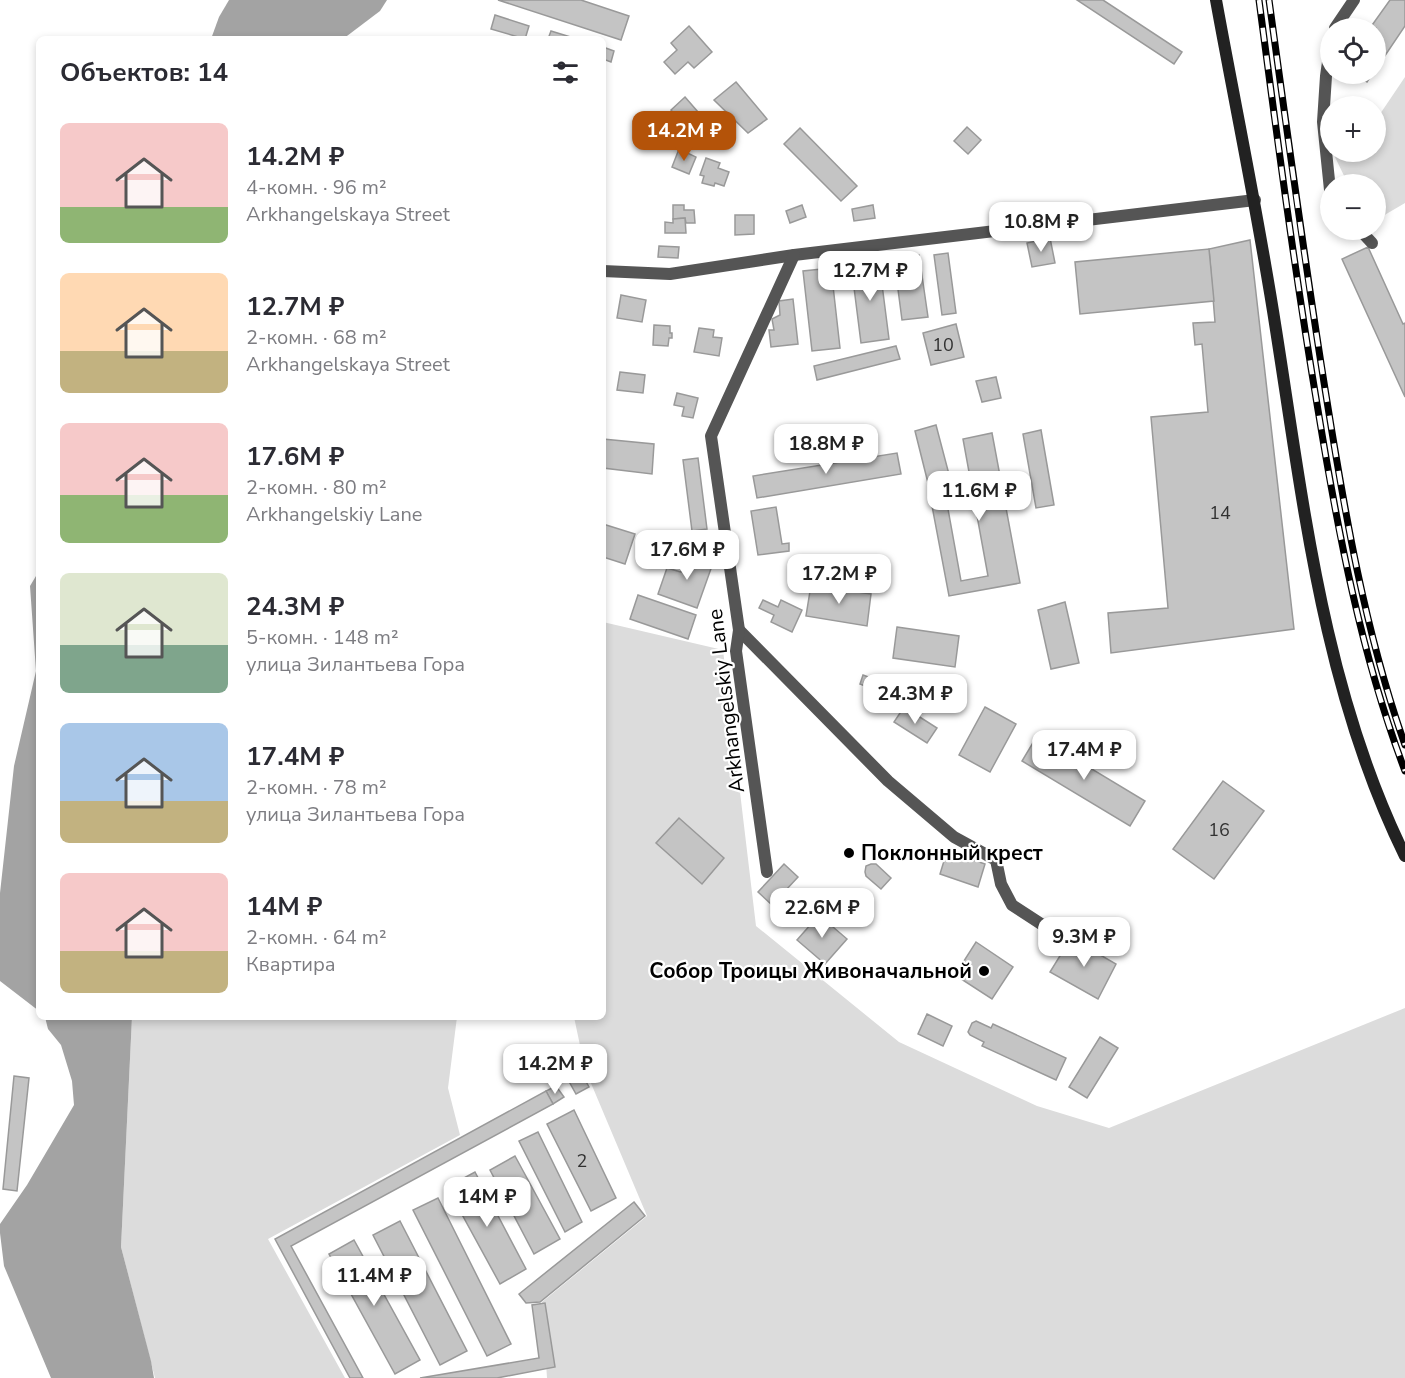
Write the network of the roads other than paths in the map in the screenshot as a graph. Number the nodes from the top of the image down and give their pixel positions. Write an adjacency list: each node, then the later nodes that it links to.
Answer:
1 (1216, 0): 6 (main road)
2 (1354, 0): 3 (street)
3 (1342, 18)
4 (1325, 84): 5 (street)
5 (1328, 174)
6 (1255, 200): 9 (street); 12 (main road)
7 (1369, 240): 8 (street)
8 (1372, 243)
9 (794, 255): 10 (street); 11 (street, Arkhangelskiy Lane)
10 (606, 271)
11 (739, 630): 13 (street, Arkhangelskiy Lane); 14 (street)
12 (1405, 856)
13 (767, 872)
14 (1055, 933)

